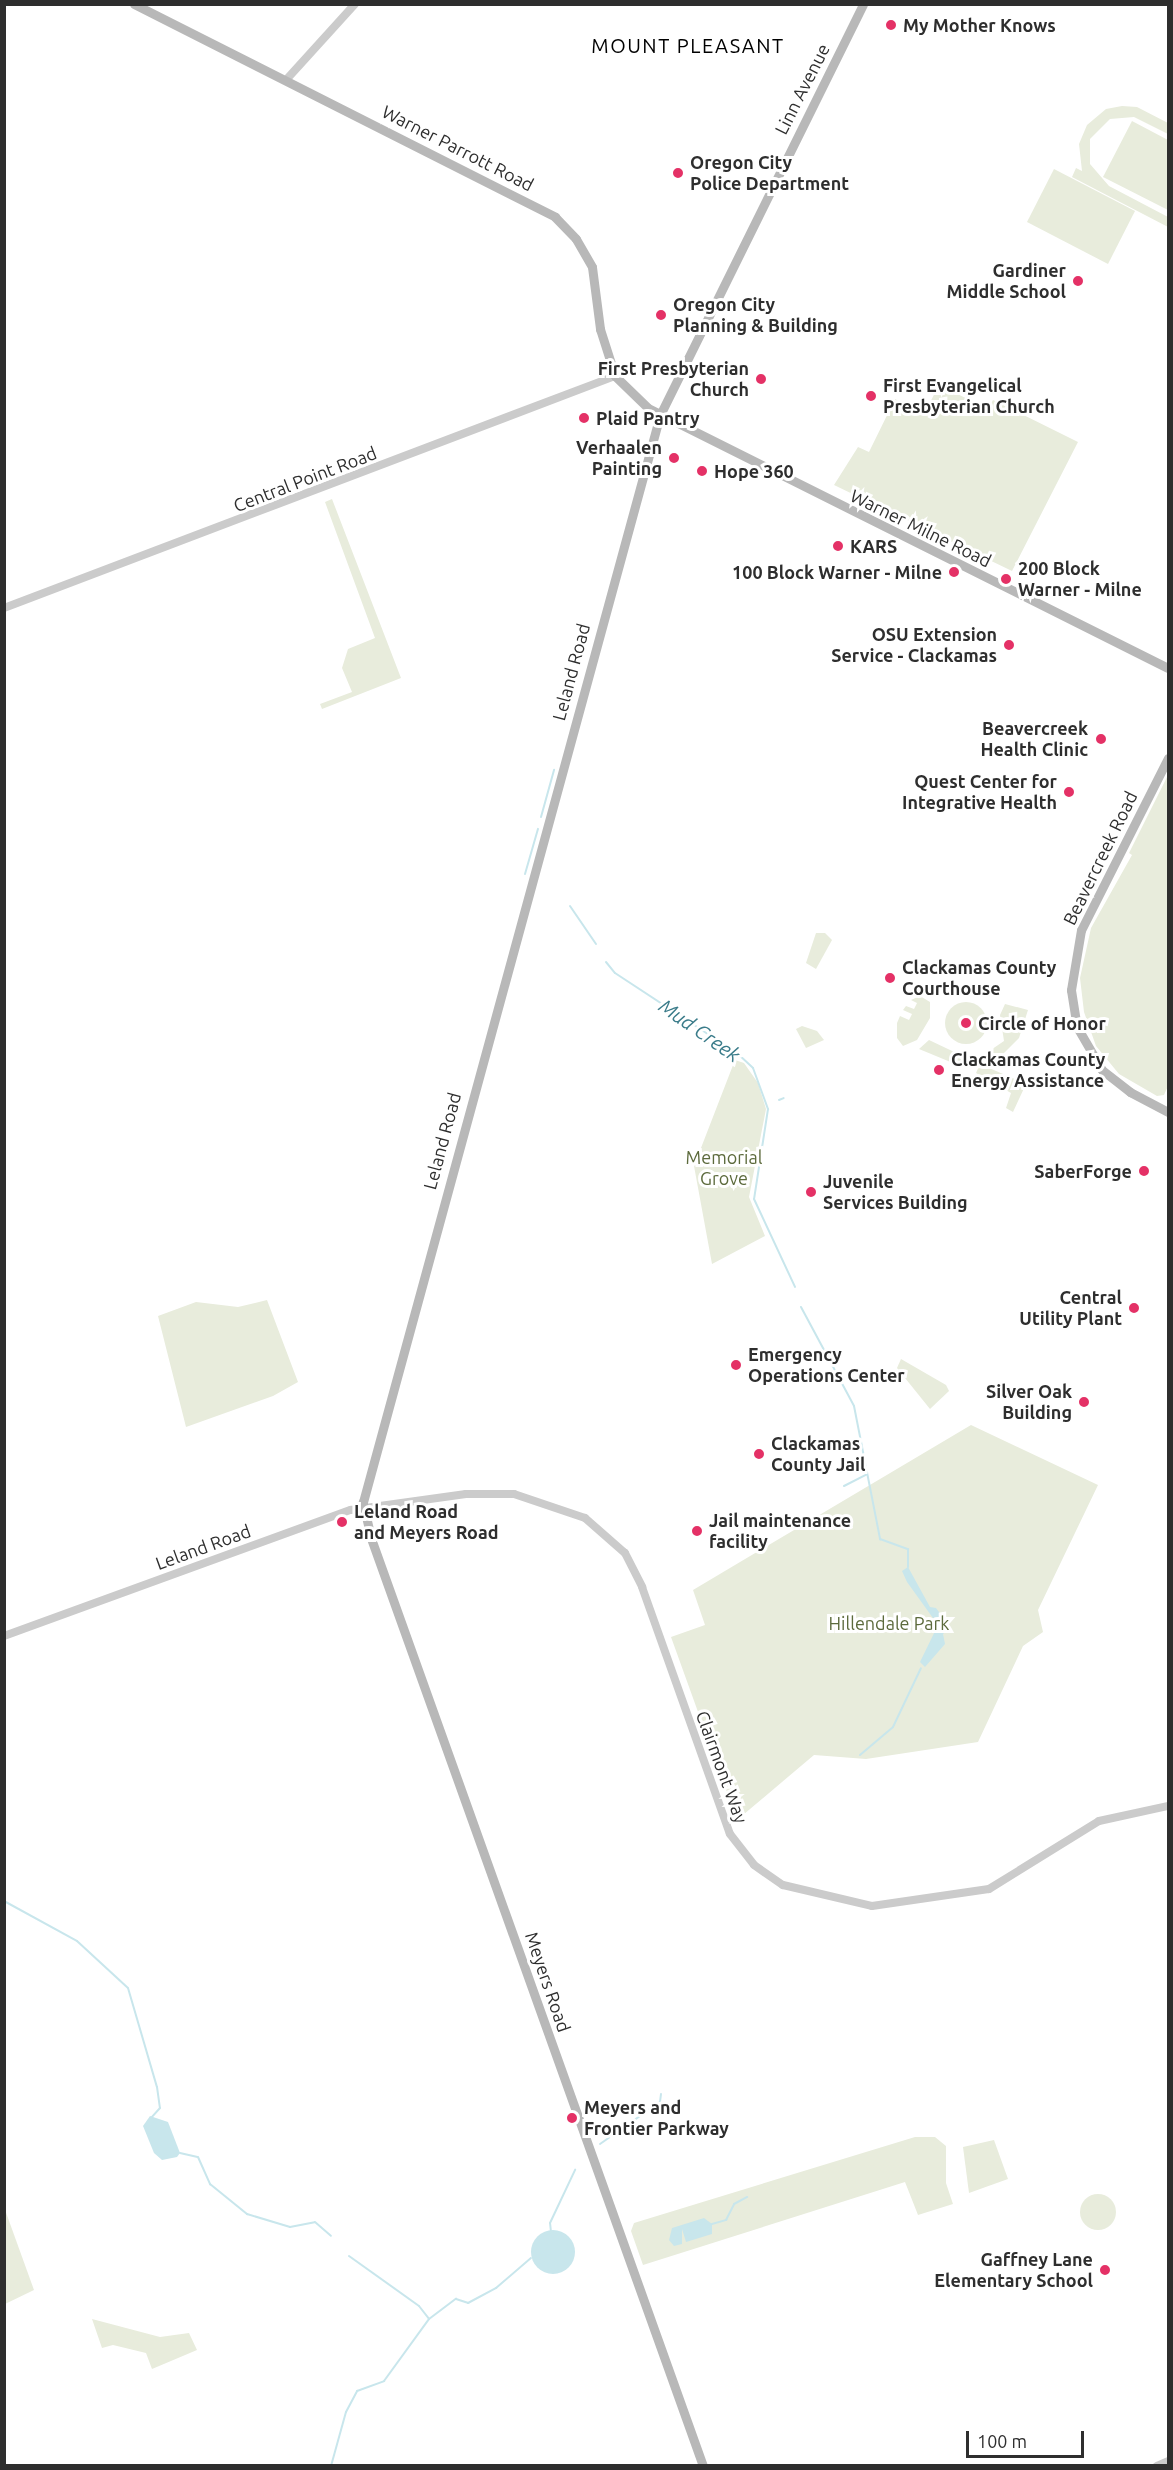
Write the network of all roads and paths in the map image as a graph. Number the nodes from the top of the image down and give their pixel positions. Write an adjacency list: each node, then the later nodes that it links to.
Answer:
1 (134, 4): 4 (main road, Warner Parrott Road)
2 (355, 4): 4 (street)
3 (863, 4): 6 (main road, Linn Avenue)
4 (286, 80): 5 (main road, Warner Parrott Road)
5 (615, 376): 6 (main road, Warner Parrott Road); 7 (street, Central Point Road)
6 (660, 415): 8 (main road, Warner Milne Road); 11 (main road, Leland Road)
7 (4, 608)
8 (1168, 668)
9 (1168, 758): 10 (main road, Beavercreek Road)
10 (1168, 1112)
11 (363, 1508): 12 (street, Leland Road); 13 (street, Clairmont Way); 15 (main road, Meyers Road)
12 (4, 1636)
13 (1168, 1806)
14 (1168, 2461): 16 (street)
15 (703, 2466)
16 (1157, 2466)

